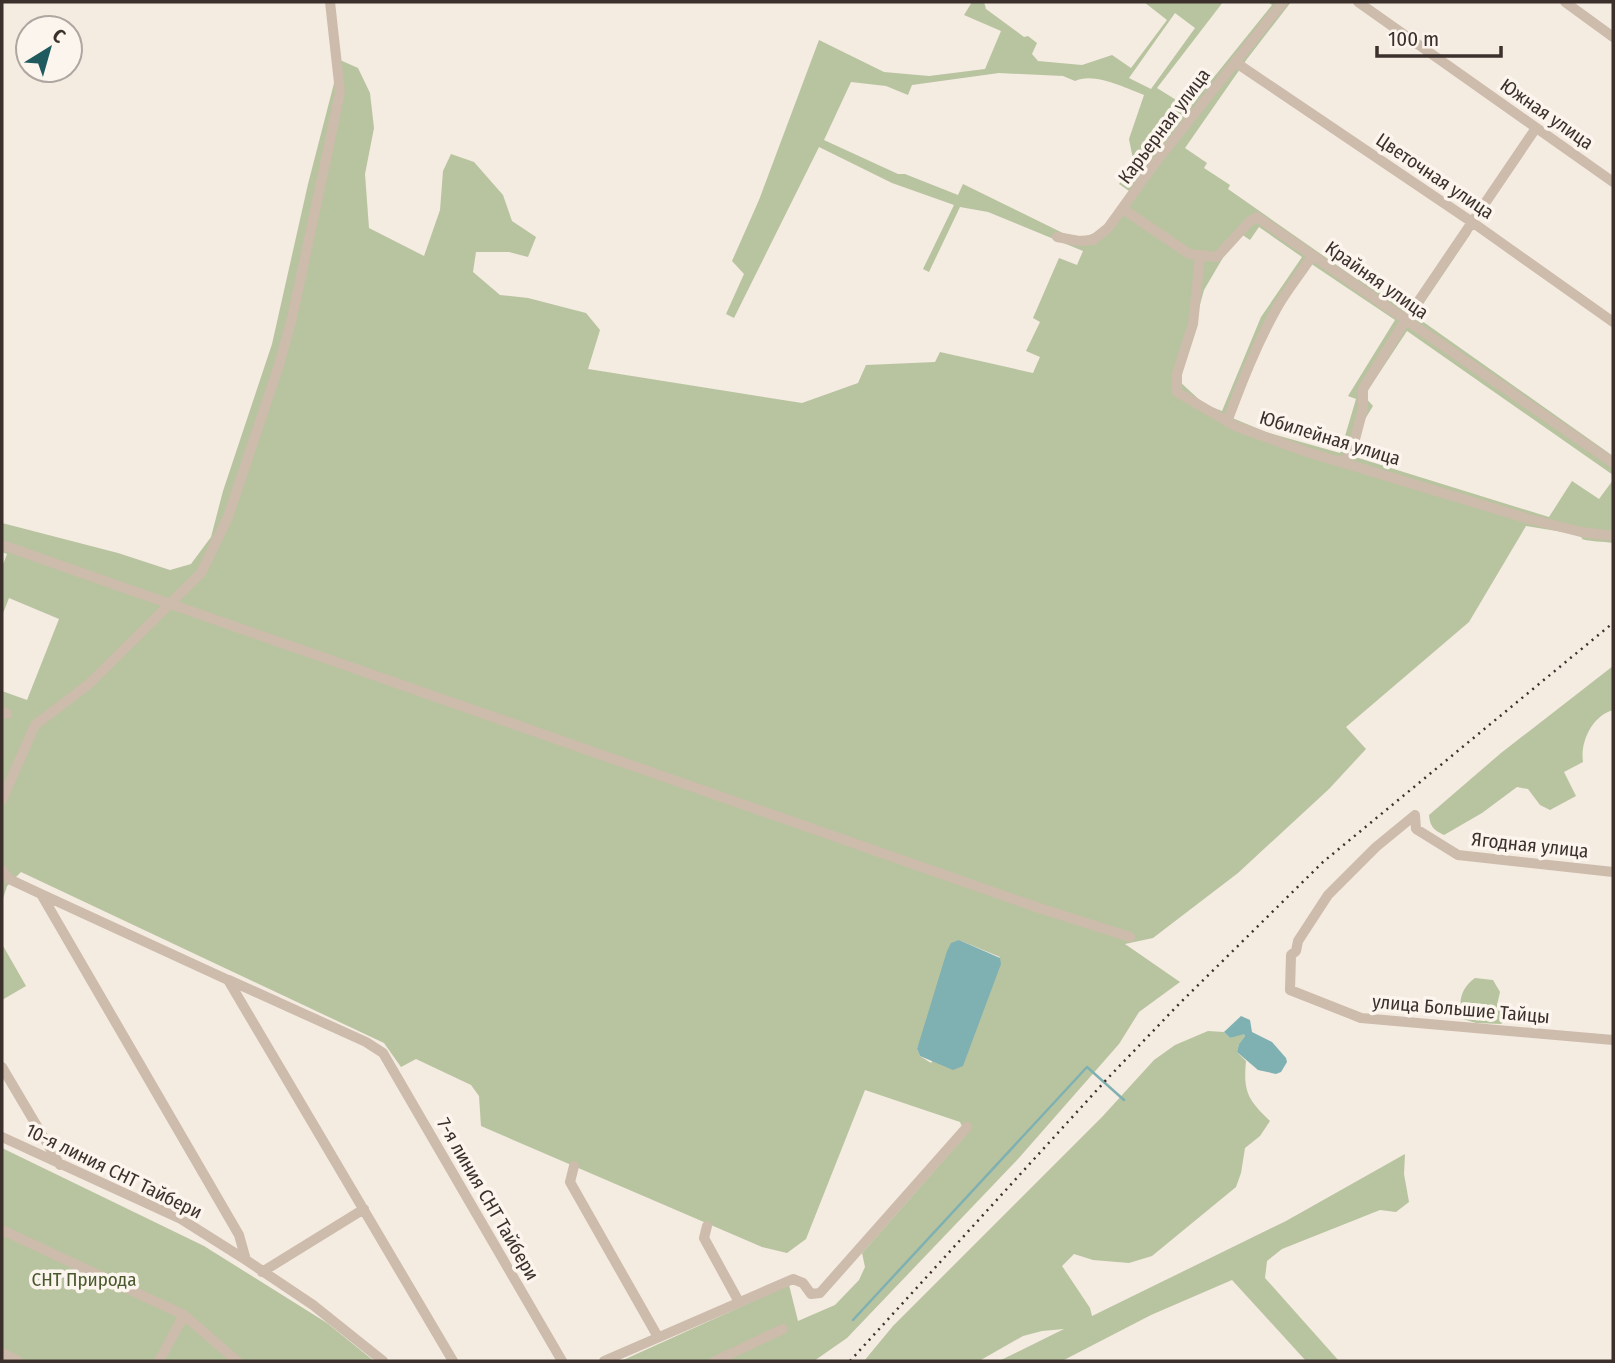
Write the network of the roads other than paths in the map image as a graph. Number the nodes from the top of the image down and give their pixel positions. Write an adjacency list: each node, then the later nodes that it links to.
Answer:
1 (330, 2): 21 (street)
2 (1283, 2): 6 (street, Карьерная улица)
3 (1358, 2): 7 (street, Южная улица)
4 (1565, 2): 5 (street)
5 (1613, 37)
6 (1235, 62): 9 (street, Карьерная улица); 10 (street, Цветочная улица)
7 (1536, 128): 8 (street, Южная улица); 10 (street)
8 (1613, 182)
9 (1123, 209): 11 (street, Карьерная улица); 12 (street)
10 (1472, 222): 14 (street); 15 (street, Цветочная улица)
11 (1057, 237)
12 (1200, 256): 13 (street, Крайняя улица); 16 (street, Юбилейная улица)
13 (1312, 256): 14 (street, Крайняя улица); 16 (street)
14 (1405, 321): 17 (street); 18 (street, Крайняя улица)
15 (1613, 322)
16 (1227, 422): 17 (street, Юбилейная улица)
17 (1341, 461): 19 (street, Юбилейная улица)
18 (1613, 463)
19 (1613, 536)
20 (3, 549): 21 (street)
21 (172, 603): 22 (street); 27 (street)
22 (2, 800)
23 (2, 870): 25 (street)
24 (1613, 872): 26 (street, Ягодная улица)
25 (41, 894): 28 (street); 38 (street)
26 (1328, 895): 29 (street, улица Большие Тайцы)
27 (1130, 937)
28 (228, 980): 35 (street); 50 (street, 7-я линия СНТ Тайбери)
29 (1613, 1040)
30 (2, 1067): 33 (street)
31 (967, 1127): 40 (street)
32 (2, 1137): 33 (street, 10-я линия СНТ Тайбери)
33 (61, 1165): 38 (street, 10-я линия СНТ Тайбери)
34 (574, 1166): 43 (street)
35 (364, 1209): 39 (street); 49 (street)
36 (707, 1226): 40 (street)
37 (2, 1230): 41 (street)
38 (246, 1260): 39 (street, 10-я линия СНТ Тайбери)
39 (262, 1272): 48 (street, 10-я линия СНТ Тайбери)
40 (739, 1302): 43 (street)
41 (184, 1315): 46 (street); 47 (street)
42 (783, 1329): 52 (street)
43 (658, 1338): 51 (street)
44 (2, 1353): 45 (street)
45 (18, 1361)
46 (159, 1361)
47 (237, 1361)
48 (383, 1361)
49 (453, 1361)
50 (562, 1361)
51 (604, 1361)
52 (715, 1361)

